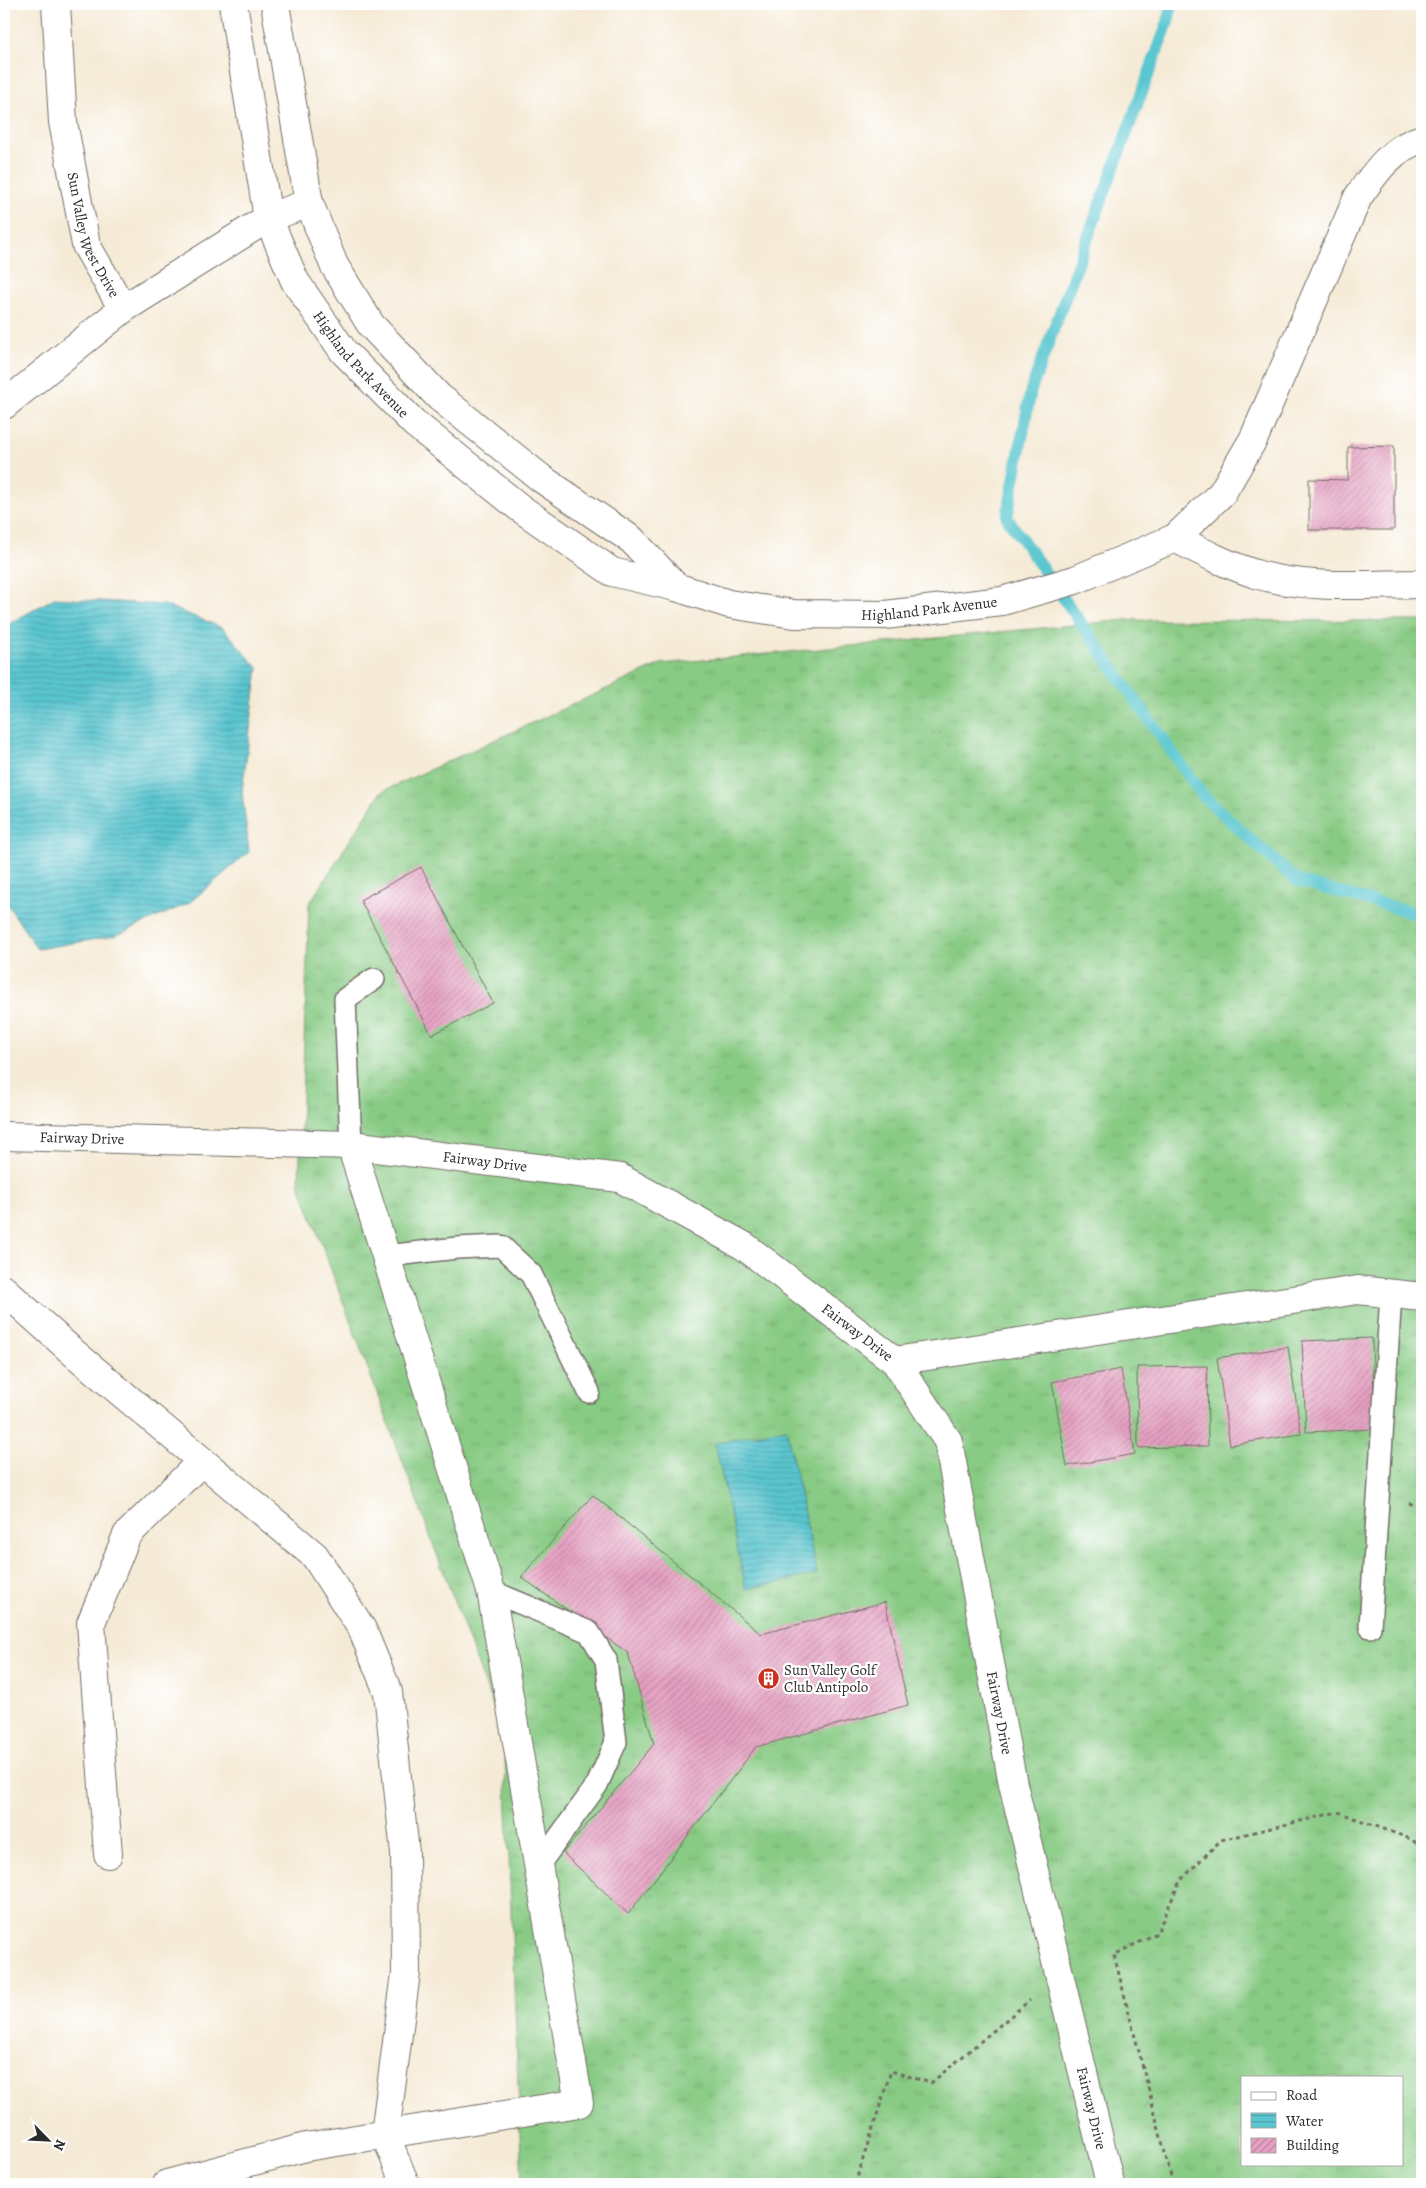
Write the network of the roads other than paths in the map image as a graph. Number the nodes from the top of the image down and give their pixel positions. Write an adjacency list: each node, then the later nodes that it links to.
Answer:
1 (56, 4): 7 (street, Sun Valley West Drive)
2 (233, 4): 6 (street, Highland Park Avenue)
3 (275, 4): 5 (street, Highland Park Avenue)
4 (1422, 140): 9 (street)
5 (309, 203): 6 (street, Sun Valley West Drive); 11 (street, Highland Park Avenue)
6 (268, 218): 7 (street, Sun Valley West Drive); 11 (street, Highland Park Avenue)
7 (122, 309): 8 (street)
8 (4, 405)
9 (1175, 538): 10 (street); 11 (street, Highland Park Avenue)
10 (1422, 584)
11 (676, 587)
12 (374, 979): 14 (lane)
13 (4, 1136): 14 (street, Fairway Drive)
14 (351, 1145): 15 (street); 19 (street, Fairway Drive)
15 (386, 1256): 20 (lane); 22 (street)
16 (4, 1290): 21 (street)
17 (1391, 1294): 18 (street); 19 (street); 23 (lane)
18 (1422, 1297)
19 (895, 1361): 29 (street, Fairway Drive)
20 (589, 1392)
21 (202, 1461): 24 (street); 26 (street)
22 (491, 1591): 25 (street); 25 (lane)
23 (1370, 1627)
24 (108, 1854)
25 (538, 1866): 26 (street)
26 (385, 2134): 27 (street); 28 (street)
27 (167, 2184)
28 (405, 2184)
29 (1110, 2184)

